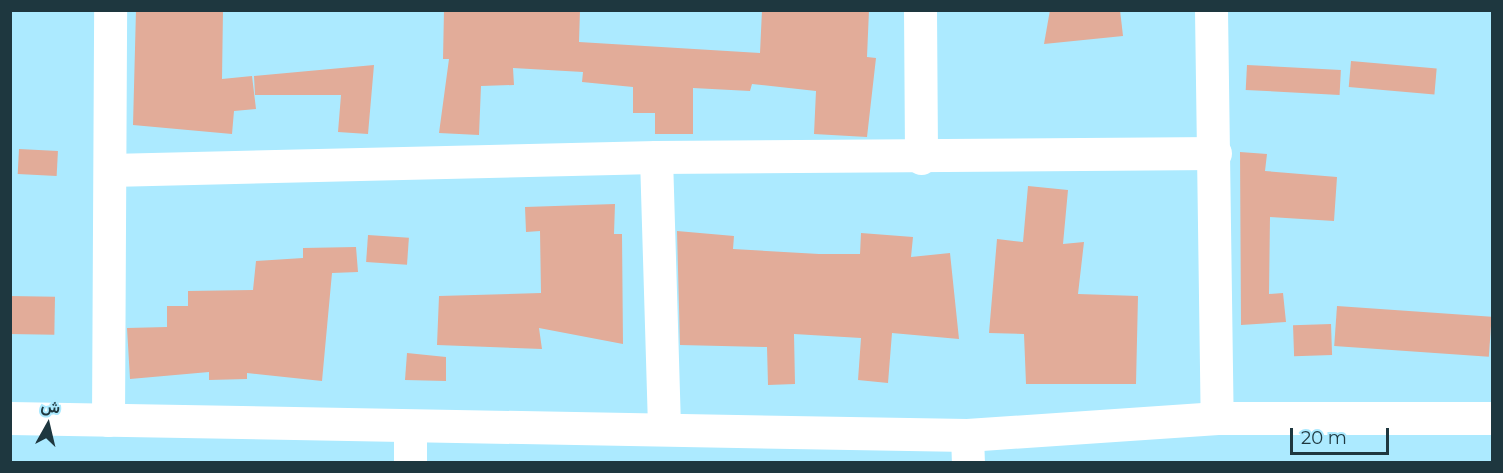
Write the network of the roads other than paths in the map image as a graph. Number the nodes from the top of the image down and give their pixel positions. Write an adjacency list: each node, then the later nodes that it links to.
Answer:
1 (110, 10): 7 (street)
2 (920, 10): 6 (street)
3 (1211, 10): 4 (street)
4 (1215, 153): 6 (street); 9 (street)
5 (656, 157): 6 (street); 7 (street); 13 (street)
6 (921, 158)
7 (110, 170): 11 (street)
8 (10, 418): 11 (street)
9 (1217, 418): 10 (street); 14 (street)
10 (1492, 418)
11 (108, 420): 12 (street)
12 (410, 428): 13 (street); 15 (street)
13 (663, 429): 14 (street)
14 (967, 449)
15 (410, 462)

